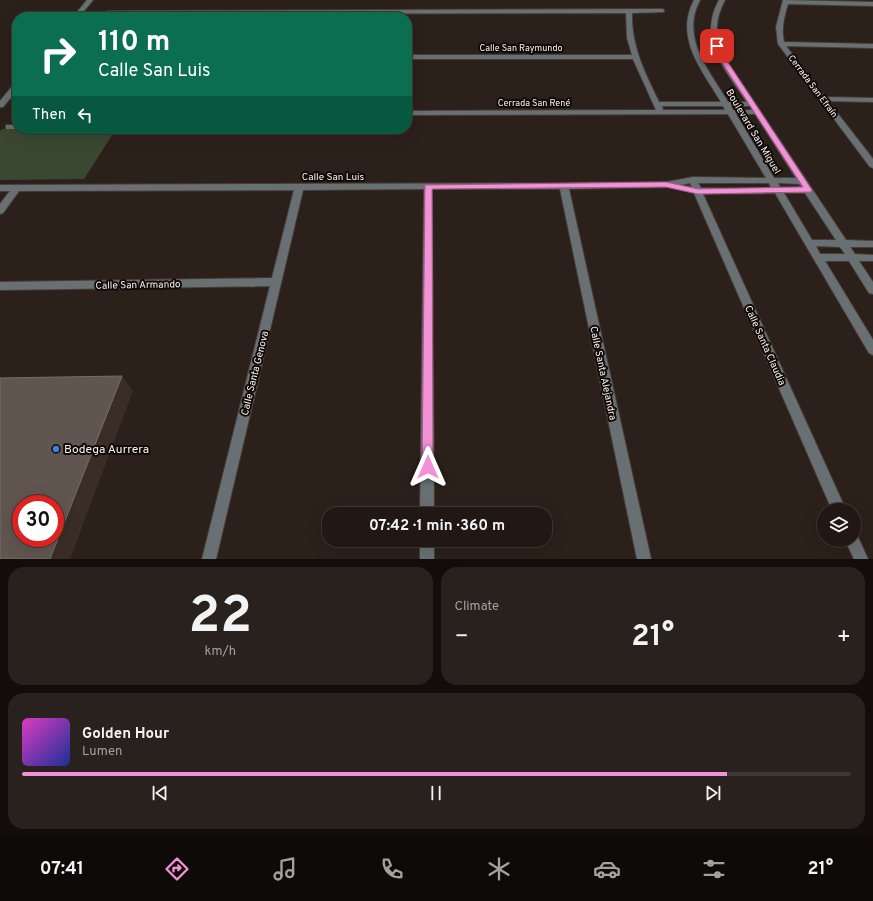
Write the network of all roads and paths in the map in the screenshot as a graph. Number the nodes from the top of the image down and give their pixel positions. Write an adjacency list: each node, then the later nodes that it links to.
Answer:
1 (90, 0): 8 (street)
2 (697, 0): 20 (street, Boulevard San Miguel)
3 (722, 0): 18 (street, Boulevard San Miguel)
4 (786, 1): 5 (street); 10 (street)
5 (873, 4)
6 (629, 11): 7 (street); 9 (street); 13 (street)
7 (662, 11)
8 (80, 12)
9 (412, 13)
10 (781, 44): 11 (street); 15 (street, Cerrada San Efraín)
11 (873, 46)
12 (412, 57): 13 (street, Calle San Raymundo)
13 (636, 57): 17 (street)
14 (12, 92): 19 (street)
15 (823, 99): 16 (street); 24 (street, Cerrada San Efraín)
16 (873, 100)
17 (657, 104): 20 (street, Cerrada San René); 23 (street)
18 (753, 104): 20 (street, Cerrada San René); 21 (street, Boulevard San Miguel)
19 (0, 105)
20 (728, 108): 21 (street, Cerrada San René); 23 (street, Cerrada San René); 26 (street, Boulevard San Miguel)
21 (758, 112): 27 (street, Boulevard San Miguel)
22 (412, 113): 23 (street, Cerrada San René)
23 (661, 113)
24 (873, 164)
25 (693, 180): 26 (street, Calle San Luis); 28 (street, Calle San Luis); 36 (street, Calle Santa Claudia)
26 (771, 180): 27 (street, Calle San Luis); 34 (street, Boulevard San Miguel)
27 (802, 180): 35 (street, Boulevard San Miguel)
28 (666, 185): 29 (street, Calle San Luis); 36 (street, Calle San Luis)
29 (564, 186): 30 (street, Calle San Luis); 54 (street, Calle Santa Alejandra)
30 (428, 187): 33 (street, Calle San Luis); 49 (street)
31 (0, 188): 32 (street, Calle San Luis)
32 (16, 188): 33 (street, Calle San Luis); 37 (street)
33 (299, 188): 44 (street, Calle Santa Genova)
34 (777, 190): 35 (street, Calle San Luis); 36 (street, Calle San Luis); 38 (street, Boulevard San Miguel)
35 (808, 190): 39 (street, Boulevard San Miguel)
36 (698, 191): 48 (street, Calle Santa Claudia)
37 (0, 211)
38 (808, 243): 39 (street); 41 (street, Boulevard San Miguel)
39 (843, 243): 40 (street); 42 (street, Boulevard San Miguel)
40 (873, 244)
41 (817, 257): 42 (street); 47 (street, Boulevard San Miguel)
42 (852, 258): 43 (street); 46 (street, Boulevard San Miguel)
43 (873, 258)
44 (276, 282): 45 (street, Calle San Armando); 52 (street, Calle Santa Genova)
45 (0, 286)
46 (873, 290)
47 (873, 350)
48 (836, 503)
49 (428, 507)
50 (427, 547): 53 (street)
51 (855, 547): 55 (street)
52 (209, 559)
53 (427, 559)
54 (644, 559)
55 (860, 559)

